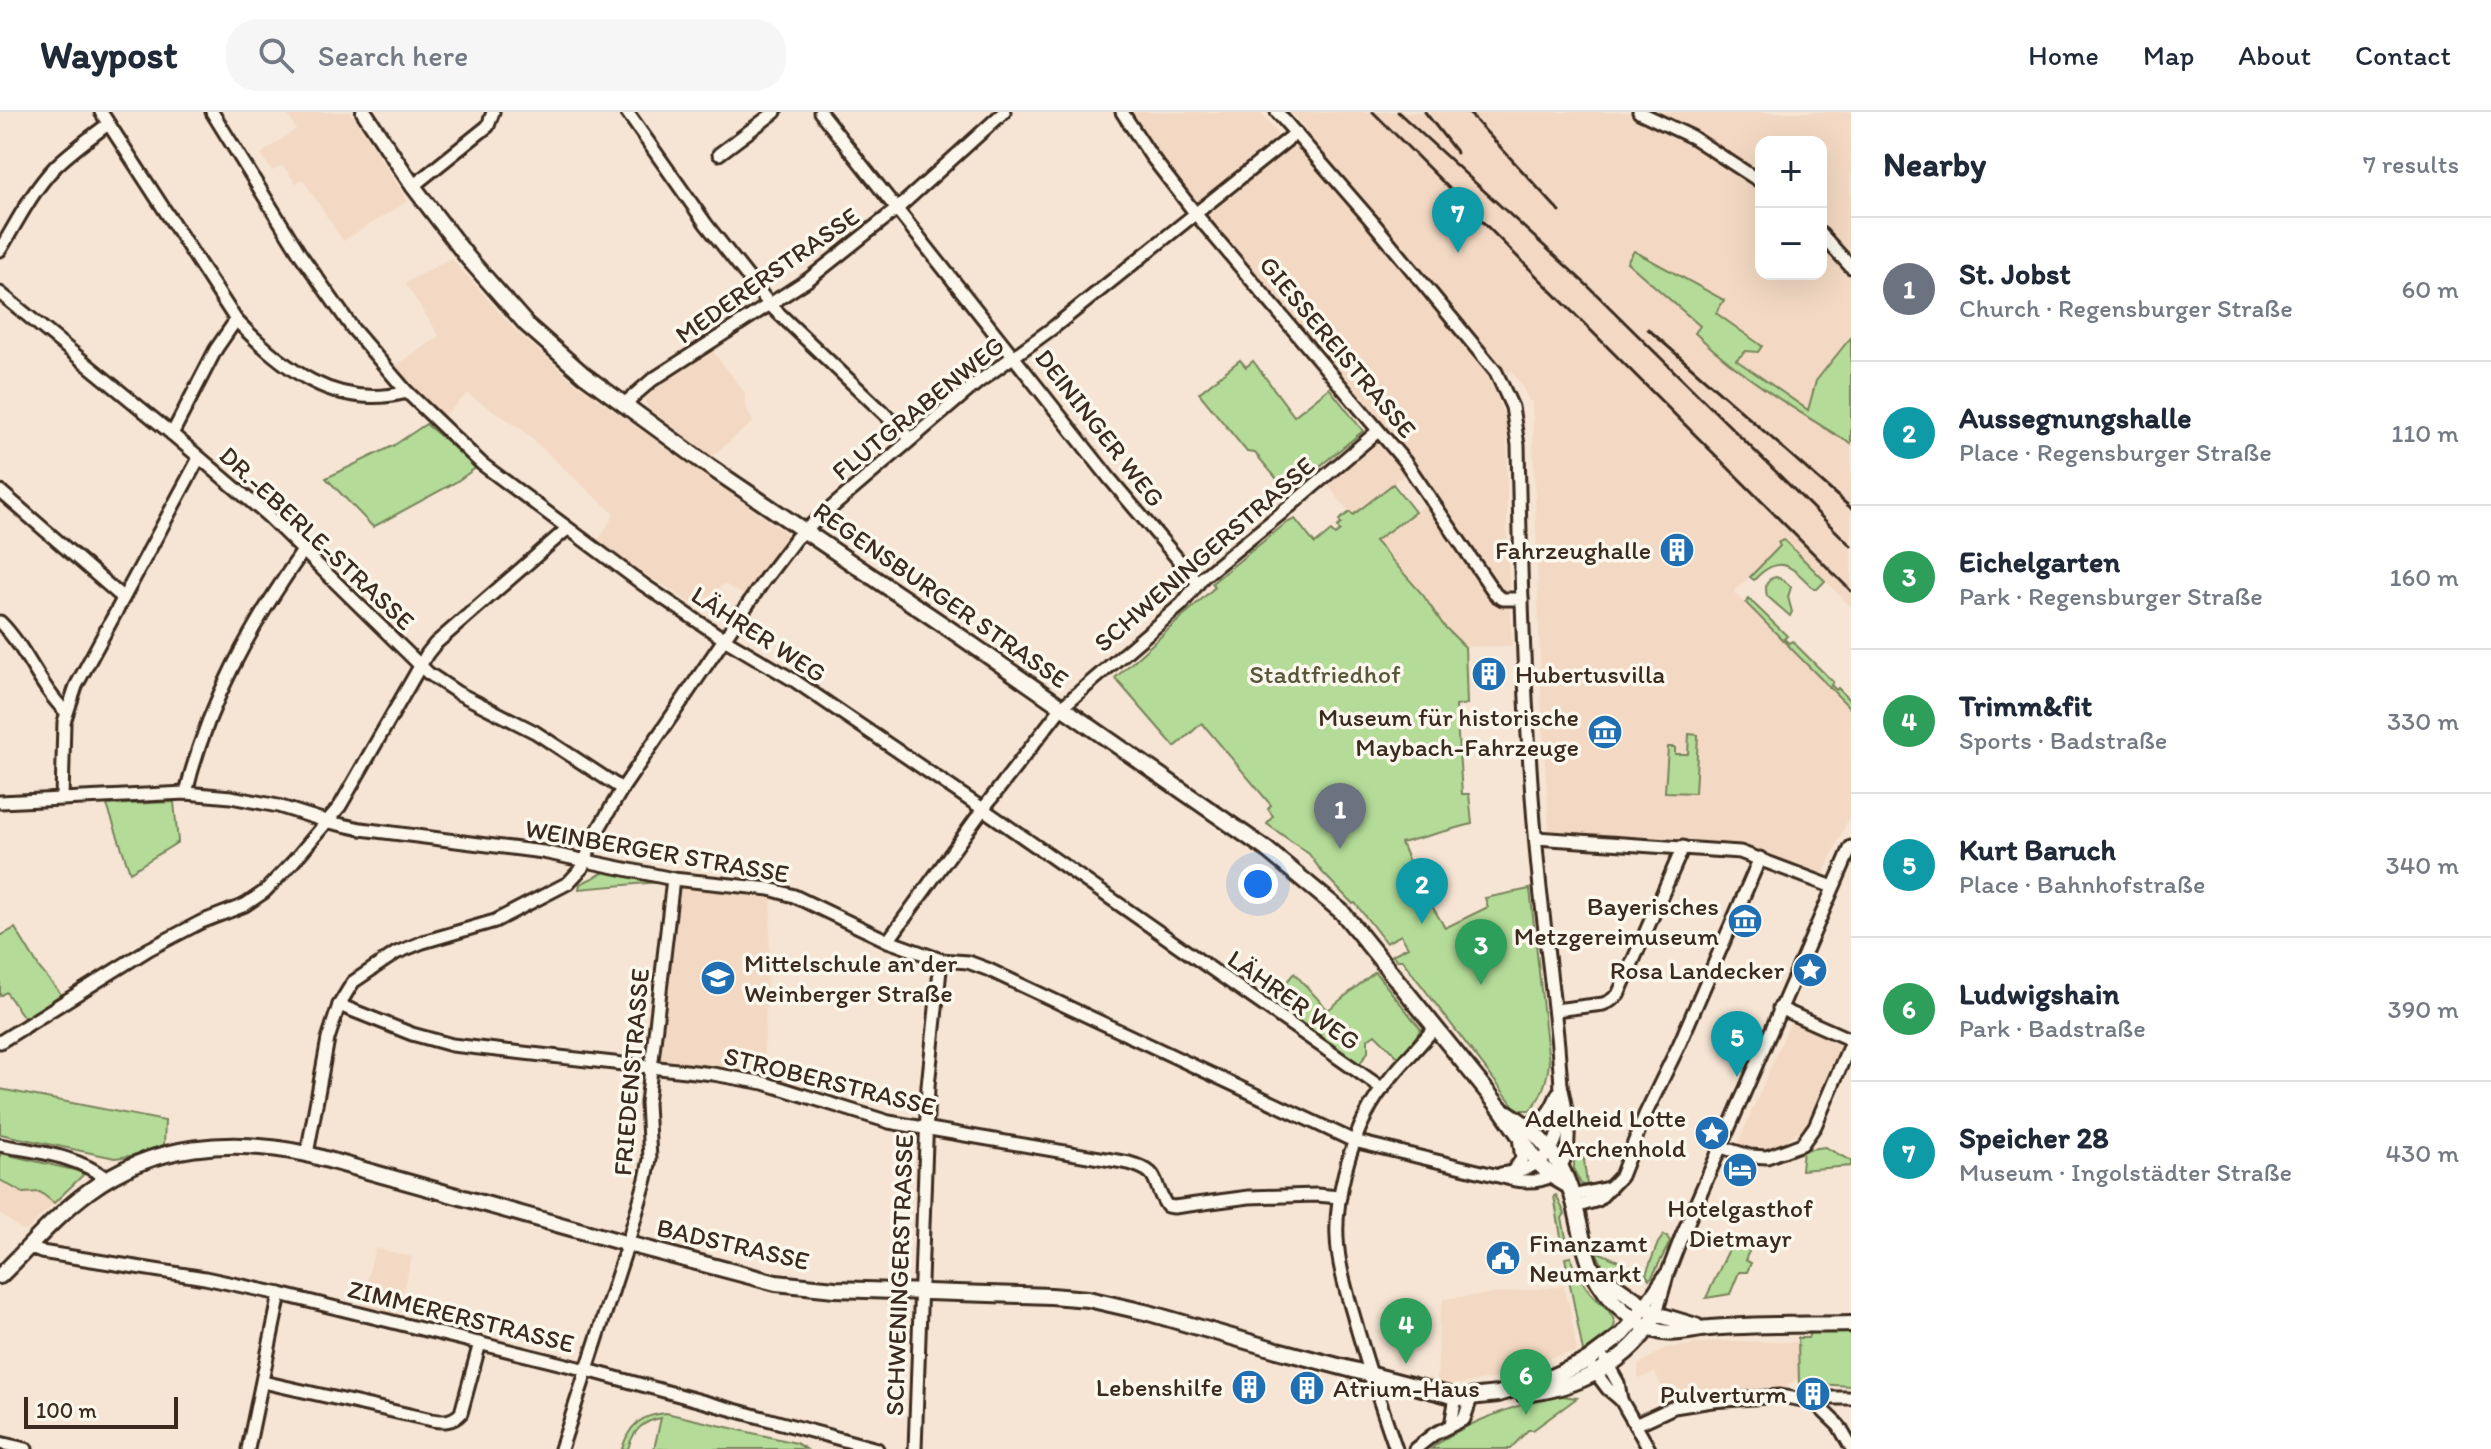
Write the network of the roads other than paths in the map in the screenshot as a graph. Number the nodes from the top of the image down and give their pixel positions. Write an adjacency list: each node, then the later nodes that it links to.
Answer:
1 (101, 112): 12 (street)
2 (212, 112): 26 (street, LÄHRER WEG)
3 (364, 112): 16 (main road, REGENSBURGER STRASSE)
4 (493, 112): 16 (street)
5 (627, 112): 23 (street)
6 (775, 112): 14 (street)
7 (820, 112): 17 (street, DEININGER WEG)
8 (1004, 112): 17 (street, MEDERERSTRASSE)
9 (1122, 112): 18 (street, GIESSEREISTRASSE)
10 (1277, 112): 13 (street)
11 (1639, 112): 15 (street)
12 (108, 124): 20 (street); 24 (street)
13 (1296, 133): 18 (street, FLUTGRABENWEG); 38 (street)
14 (719, 154)
15 (1755, 178)
16 (413, 186): 27 (main road, REGENSBURGER STRASSE)
17 (897, 209): 23 (street, MEDERERSTRASSE); 25 (street, DEININGER WEG)
18 (1195, 213): 25 (street, FLUTGRABENWEG); 28 (street, GIESSEREISTRASSE)
19 (1827, 241): 21 (street)
20 (0, 250)
21 (1851, 267)
22 (0, 293): 29 (street, DR.-EBERLE-STRASSE)
23 (770, 305): 27 (street, MEDERERSTRASSE); 30 (street)
24 (236, 320): 26 (street); 29 (street)
25 (1015, 356): 30 (street, FLUTGRABENWEG); 36 (street, DEININGER WEG)
26 (407, 392): 33 (street, LÄHRER WEG)
27 (623, 405): 34 (main road, REGENSBURGER STRASSE)
28 (1378, 431): 36 (street, SCHWENINGERSTRASSE); 38 (street, GIESSEREISTRASSE)
29 (172, 434): 31 (street, DR.-EBERLE-STRASSE)
30 (911, 439): 34 (street, FLUTGRABENWEG)
31 (199, 458): 35 (street, DR.-EBERLE-STRASSE); 37 (street)
32 (0, 491): 37 (street)
33 (567, 529): 40 (street, LÄHRER WEG); 41 (street)
34 (806, 530): 40 (street, FLUTGRABENWEG); 42 (main road, REGENSBURGER STRASSE)
35 (303, 551): 41 (street, DR.-EBERLE-STRASSE); 45 (street)
36 (1198, 583): 42 (street, SCHWENINGERSTRASSE)
37 (122, 597): 43 (street)
38 (1522, 599): 50 (street)
39 (0, 622): 43 (street)
40 (724, 639): 44 (street, FLUTGRABENWEG); 48 (street, LÄHRER WEG)
41 (420, 666): 44 (street, DR.-EBERLE-STRASSE); 49 (street)
42 (1062, 707): 48 (street, SCHWENINGERSTRASSE); 62 (main road, REGENSBURGER STRASSE)
43 (66, 712): 46 (street)
44 (622, 789): 54 (street, FLUTGRABENWEG)
45 (186, 793): 46 (street, WEINBERGER STRASSE); 49 (street, WEINBERGER STRASSE)
46 (62, 799): 47 (street, WEINBERGER STRASSE)
47 (0, 802)
48 (983, 809): 57 (street, SCHWENINGERSTRASSE); 67 (street, LÄHRER WEG)
49 (329, 822): 54 (street, WEINBERGER STRASSE); 64 (street)
50 (1536, 838): 51 (street); 61 (street)
51 (1683, 847): 53 (street); 61 (street)
52 (1851, 847): 56 (street)
53 (1760, 858): 56 (street); 80 (street)
54 (585, 861): 55 (street, WEINBERGER STRASSE); 59 (street)
55 (673, 879): 57 (street, WEINBERGER STRASSE); 65 (street, FRIEDENSTRASSE)
56 (1833, 887): 60 (street)
57 (888, 941): 58 (street, WEINBERGER STRASSE)
58 (941, 960): 68 (street, SCHWENINGERSTRASSE); 70 (street, WEINBERGER STRASSE)
59 (339, 1005): 65 (street, STROBERSTRASSE); 74 (street)
60 (1779, 1008): 63 (street); 72 (street)
61 (1555, 1010): 66 (street)
62 (1435, 1027): 67 (street); 69 (main road, REGENSBURGER STRASSE)
63 (1851, 1041): 72 (street)
64 (0, 1042)
65 (651, 1067): 68 (street, STROBERSTRASSE); 82 (street, FRIEDENSTRASSE)
66 (1561, 1085): 69 (street); 73 (street); 76 (street)
67 (1383, 1089): 70 (street)
68 (927, 1129): 81 (street, STROBERSTRASSE); 86 (street, SCHWENINGERSTRASSE)
69 (1521, 1129): 73 (main road, REGENSBURGER STRASSE); 75 (main road, REGENSBURGER STRASSE); 77 (street)
70 (1354, 1141): 78 (street, WEINBERGER STRASSE); 81 (street)
71 (0, 1145): 79 (street)
72 (1721, 1147): 88 (street)
73 (1550, 1151): 75 (street); 76 (main road, REGENSBURGER STRASSE)
74 (307, 1154): 79 (main road, BADSTRASSE); 82 (main road, BADSTRASSE)
75 (1539, 1164): 76 (main road, REGENSBURGER STRASSE); 77 (street, WEINBERGER STRASSE)
76 (1556, 1170): 78 (street, WEINBERGER STRASSE); 80 (main road)
77 (1511, 1173): 78 (street, WEINBERGER STRASSE)
78 (1495, 1175)
79 (107, 1179): 83 (main road, BADSTRASSE)
80 (1571, 1196): 84 (main road)
81 (1340, 1197): 95 (street)
82 (628, 1244): 86 (main road, BADSTRASSE); 94 (street, FRIEDENSTRASSE)
83 (29, 1247): 85 (main road, BADSTRASSE); 87 (street, ZIMMERERSTRASSE)
84 (1591, 1269): 88 (main road); 89 (main road)
85 (0, 1276)
86 (920, 1292): 95 (main road, BADSTRASSE); 109 (street, SCHWENINGERSTRASSE)
87 (280, 1294): 92 (street, ZIMMERERSTRASSE); 96 (street)
88 (1650, 1310): 89 (main road, BADSTRASSE); 91 (main road)
89 (1642, 1324): 91 (main road); 93 (main road, BADSTRASSE)
90 (1851, 1324): 91 (main road)
91 (1708, 1328)
92 (480, 1343): 94 (street, ZIMMERERSTRASSE); 96 (street)
93 (1598, 1363): 98 (main road, BADSTRASSE); 102 (street)
94 (587, 1370): 107 (street, FRIEDENSTRASSE); 108 (street, ZIMMERERSTRASSE)
95 (1370, 1374): 97 (main road, BADSTRASSE); 110 (street)
96 (263, 1382): 106 (street)
97 (1456, 1397): 98 (main road, BADSTRASSE); 101 (street)
98 (1471, 1398): 101 (street)
99 (1851, 1398): 100 (street)
100 (1814, 1402): 102 (street); 104 (street)
101 (1451, 1425): 111 (street)
102 (1635, 1425): 112 (street)
103 (0, 1443): 105 (street)
104 (1851, 1447)
105 (26, 1449)
106 (248, 1449)
107 (561, 1449)
108 (877, 1449)
109 (915, 1449)
110 (1396, 1449)
111 (1415, 1449)
112 (1649, 1449)

